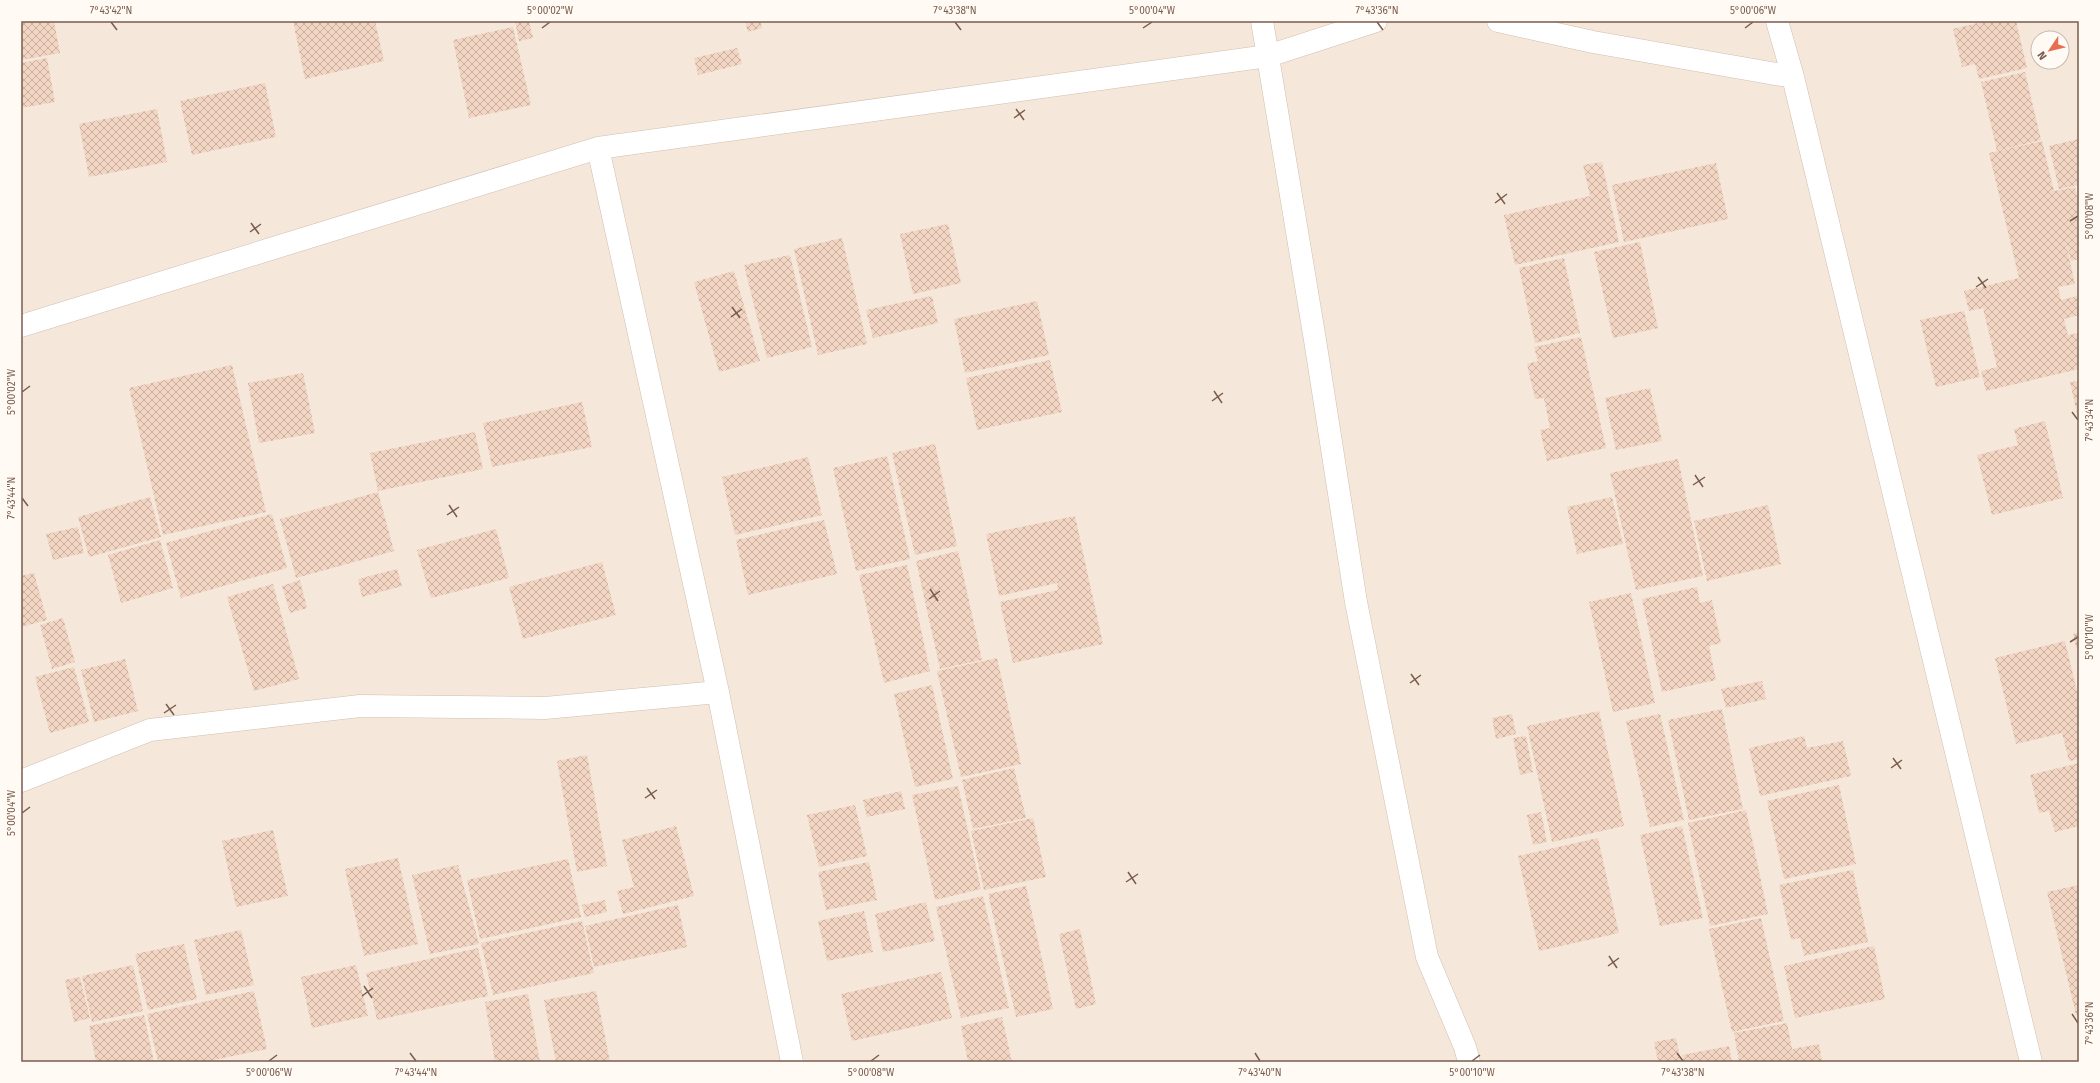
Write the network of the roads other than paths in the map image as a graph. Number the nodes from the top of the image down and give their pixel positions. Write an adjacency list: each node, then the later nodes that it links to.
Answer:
1 (1262, 21): 5 (street)
2 (1376, 21): 5 (street)
3 (1498, 21): 6 (street)
4 (1777, 21): 6 (street)
5 (1268, 56): 7 (street); 12 (street)
6 (1794, 77): 13 (street)
7 (598, 148): 8 (street); 9 (street)
8 (21, 326)
9 (718, 692): 10 (street); 11 (street)
10 (21, 781)
11 (786, 1060)
12 (1469, 1062)
13 (2031, 1062)

